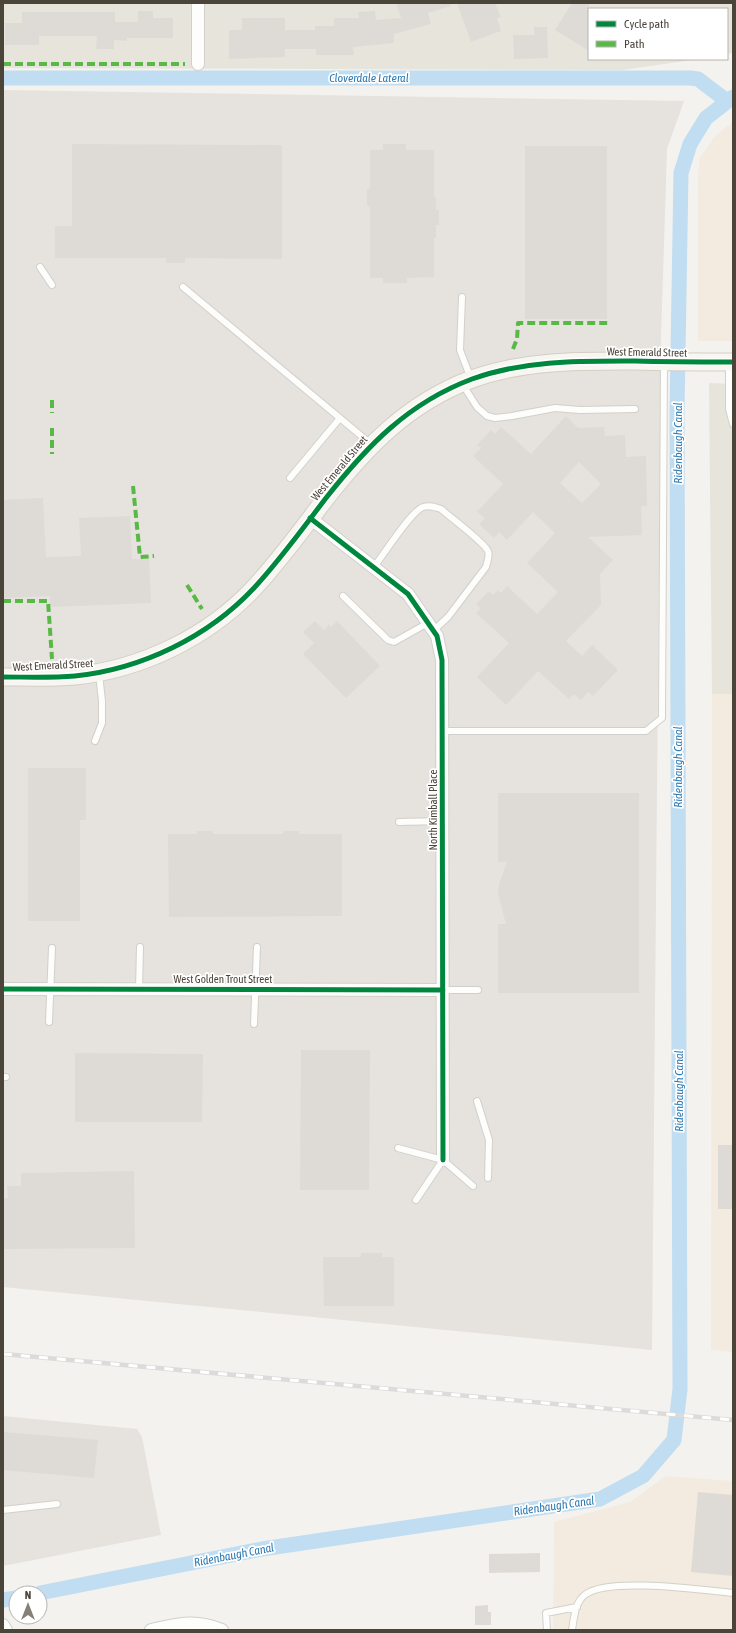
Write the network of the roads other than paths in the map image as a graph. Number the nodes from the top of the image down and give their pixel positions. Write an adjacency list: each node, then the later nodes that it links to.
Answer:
1 (198, 3): 2 (street)
2 (198, 64)
3 (40, 267): 4 (lane)
4 (52, 285)
5 (183, 287): 11 (lane)
6 (462, 297): 9 (lane)
7 (666, 362): 8 (main road, West Emerald Street); 9 (main road, West Emerald Street); 21 (lane)
8 (731, 362): 12 (lane)
9 (466, 382): 10 (lane); 13 (main road, West Emerald Street)
10 (635, 409)
11 (340, 418): 13 (lane); 14 (lane)
12 (733, 424)
13 (371, 444): 15 (main road, West Emerald Street)
14 (290, 478)
15 (310, 518): 16 (street, North Kimball Place); 19 (main road, West Emerald Street)
16 (373, 568): 18 (street, North Kimball Place); 18 (lane)
17 (343, 596): 18 (lane)
18 (431, 627): 21 (street, North Kimball Place)
19 (99, 672): 20 (main road, West Emerald Street); 22 (lane)
20 (3, 677)
21 (442, 731): 23 (street, North Kimball Place)
22 (95, 741)
23 (442, 821): 24 (lane); 32 (street, North Kimball Place)
24 (399, 822)
25 (140, 947): 30 (lane)
26 (257, 947): 31 (lane)
27 (52, 948): 29 (lane)
28 (3, 989): 29 (street, West Golden Trout Street)
29 (50, 989): 30 (street, West Golden Trout Street); 34 (lane)
30 (139, 989): 31 (street, West Golden Trout Street)
31 (255, 990): 32 (street, West Golden Trout Street); 35 (lane)
32 (443, 990): 33 (lane); 38 (street, North Kimball Place)
33 (478, 990)
34 (49, 1022)
35 (254, 1024)
36 (477, 1101): 39 (lane)
37 (398, 1148): 38 (lane)
38 (443, 1160): 40 (lane); 41 (lane)
39 (488, 1178)
40 (473, 1186)
41 (416, 1200)
42 (57, 1504): 43 (lane)
43 (3, 1510)
44 (733, 1592): 45 (lane)
45 (577, 1607): 50 (lane); 51 (lane)
46 (3, 1625): 47 (street)
47 (6, 1630)
48 (151, 1630): 49 (street)
49 (222, 1630)
50 (547, 1630)
51 (572, 1630)

